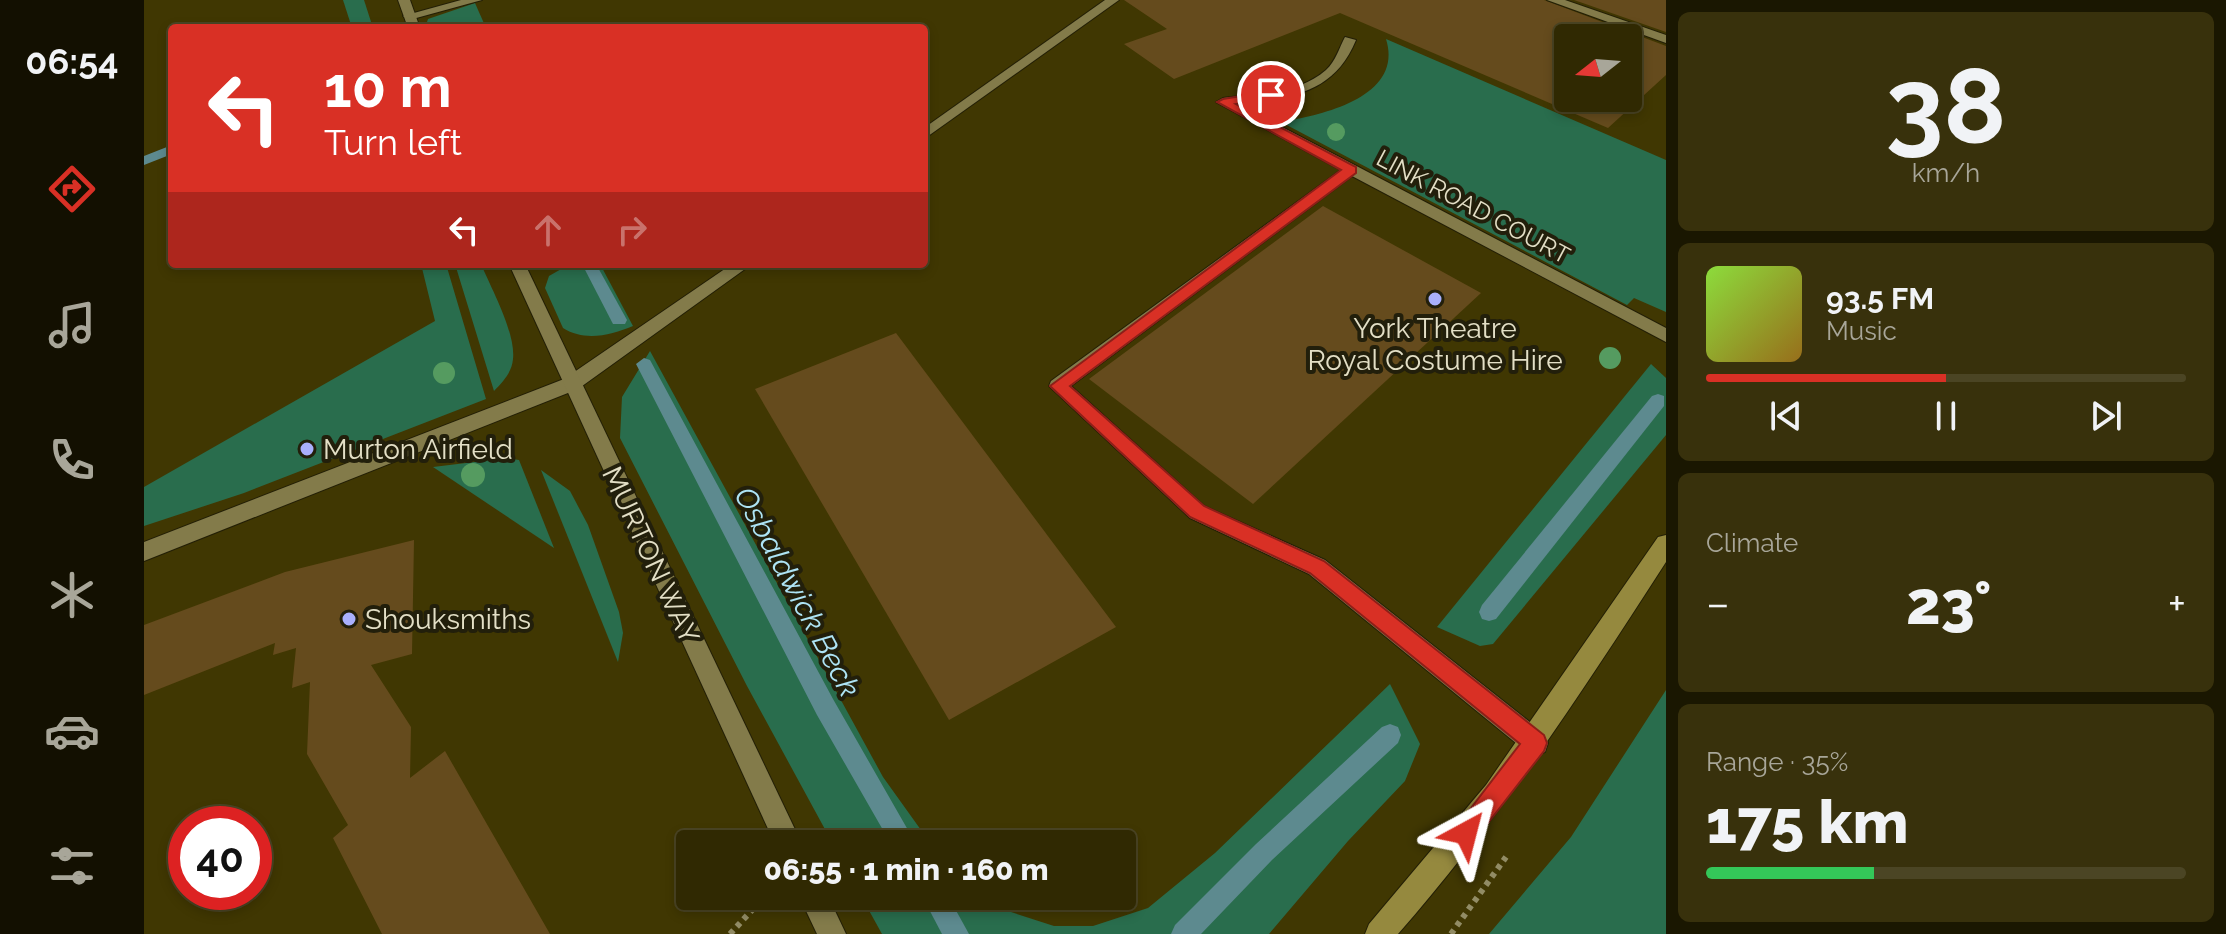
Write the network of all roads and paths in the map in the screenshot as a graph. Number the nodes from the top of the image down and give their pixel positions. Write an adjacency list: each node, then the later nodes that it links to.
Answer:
1 (404, 0): 5 (street)
2 (476, 0): 5 (street)
3 (1113, 0): 8 (street)
4 (1553, 0): 6 (street)
5 (412, 22)
6 (1666, 39)
7 (1350, 40): 9 (street, LINK ROAD COURT)
8 (928, 132)
9 (1351, 170): 12 (street, LINK ROAD COURT); 16 (street)
10 (519, 268): 13 (street, MURTON WAY)
11 (738, 268): 13 (street)
12 (1666, 336)
13 (571, 384): 15 (street); 17 (street, MURTON WAY)
14 (1666, 544): 16 (street)
15 (144, 552)
16 (1536, 743): 22 (street)
17 (782, 830)
18 (752, 910): 20 (path)
19 (820, 910): 21 (street)
20 (730, 934)
21 (832, 934)
22 (1379, 934)

